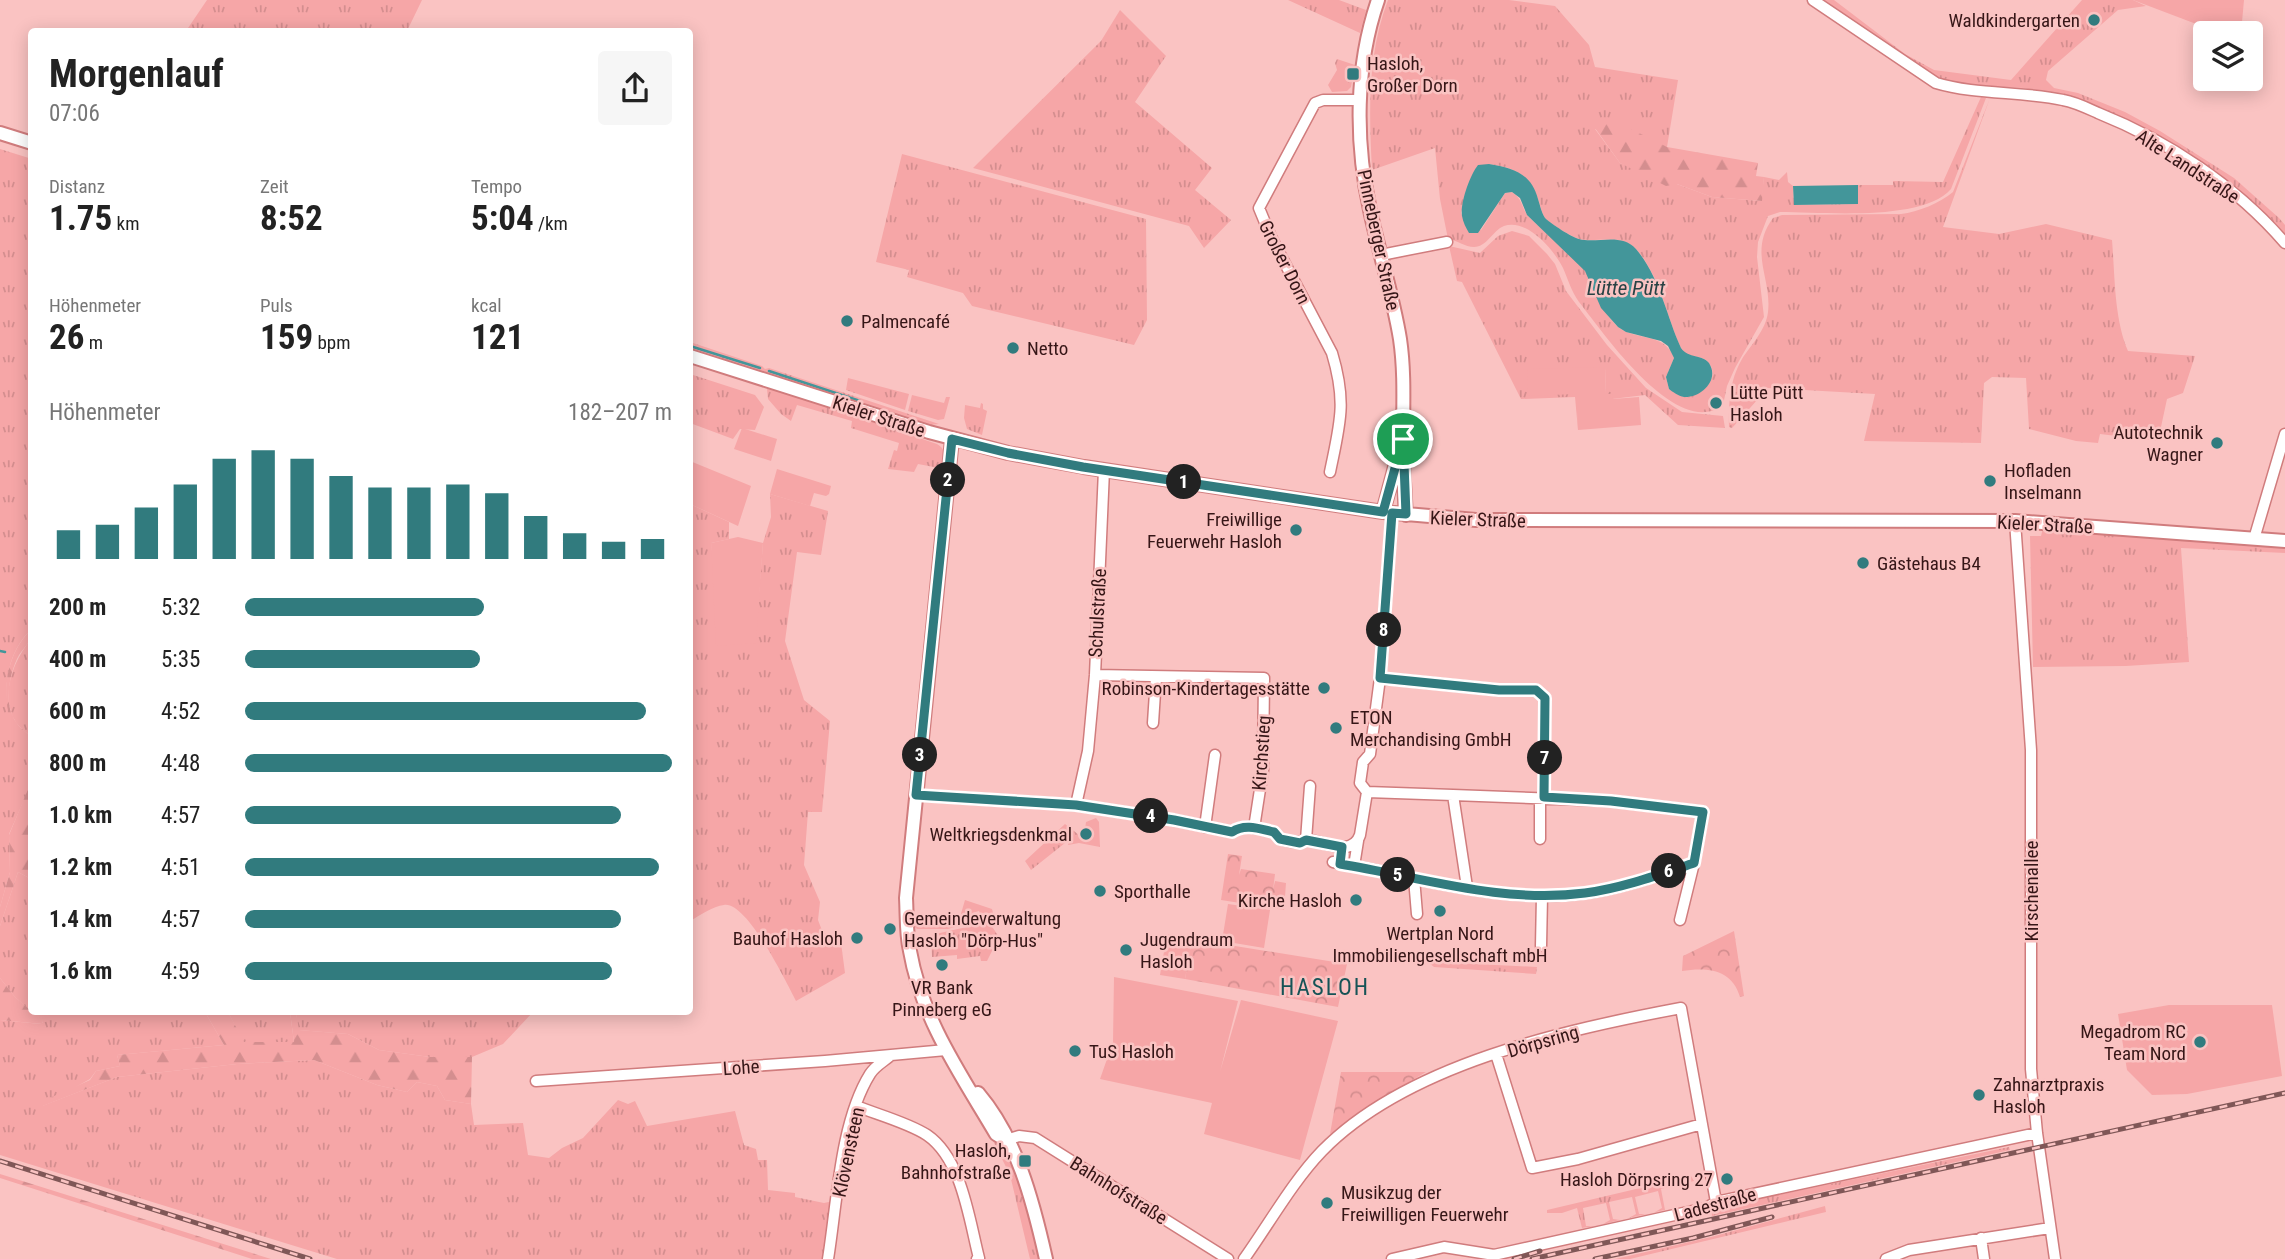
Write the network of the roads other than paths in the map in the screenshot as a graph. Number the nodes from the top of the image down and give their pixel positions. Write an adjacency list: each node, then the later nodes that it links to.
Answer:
1 (1378, 0): 3 (main road, Pinneberger Straße)
2 (1813, 0): 7 (street, Alte Landstraße)
3 (1360, 100): 8 (main road, Pinneberger Straße); 14 (street, Großer Dorn)
4 (0, 133): 5 (main road)
5 (28, 142)
6 (1447, 242): 8 (street)
7 (2285, 243)
8 (1381, 255): 12 (main road, Pinneberger Straße)
9 (693, 357): 11 (main road, Kieler Straße)
10 (2285, 433): 18 (street)
11 (952, 439): 13 (main road, Kieler Straße); 27 (main road)
12 (1403, 439): 15 (main road, Pinneberger Straße); 16 (main road, Pinneberger Straße)
13 (1104, 470): 15 (main road, Kieler Straße); 20 (street, Schulstraße)
14 (1330, 472)
15 (1387, 513): 16 (main road, Kieler Straße); 22 (street)
16 (1406, 514): 17 (main road, Kieler Straße)
17 (2015, 521): 18 (main road, Kieler Straße); 51 (street, Kirschenallee)
18 (2254, 539): 19 (main road, Kieler Straße)
19 (2285, 541)
20 (1095, 675): 21 (street); 30 (street, Schulstraße)
21 (1156, 677): 23 (street); 32 (street, Kirchstieg)
22 (1380, 678): 26 (street); 29 (street)
23 (1153, 723)
24 (1215, 755): 31 (street)
25 (1310, 786): 34 (street)
26 (1367, 792): 28 (street); 35 (street)
27 (916, 795): 30 (street); 45 (main road)
28 (1453, 795): 29 (street); 40 (street)
29 (1542, 797): 33 (street); 37 (street)
30 (1076, 805): 31 (street)
31 (1205, 827): 32 (street)
32 (1254, 828): 34 (street)
33 (1540, 839)
34 (1306, 840): 36 (street)
35 (1358, 841): 36 (street); 38 (street)
36 (1345, 847): 38 (street)
37 (1694, 863): 41 (street); 43 (street)
38 (1354, 866): 39 (street)
39 (1414, 878): 40 (street); 42 (street)
40 (1467, 887): 41 (street)
41 (1542, 896): 44 (street)
42 (1416, 914)
43 (1680, 920)
44 (1541, 946)
45 (946, 1050): 47 (street, Lohe); 52 (main road)
46 (1496, 1054): 50 (street, Dörpsring); 50 (street, Dörpsring); 60 (street)
47 (891, 1056): 48 (street, Lohe); 49 (street, Klövensteen)
48 (536, 1081)
49 (856, 1106): 56 (street, Klövensteen); 57 (street)
50 (1702, 1124): 53 (street, Dörpsring)
51 (2037, 1133): 53 (street, Ladestraße); 54 (street, Kirschenallee)
52 (1006, 1140): 58 (main road); 59 (street, Bahnhofstraße)
53 (1716, 1202): 61 (street, Ladestraße)
54 (2050, 1228): 55 (street); 64 (street, Kirschenallee)
55 (1981, 1238): 62 (street); 63 (street)
56 (828, 1259)
57 (976, 1259)
58 (1046, 1259)
59 (1228, 1259)
60 (1244, 1259)
61 (1392, 1259)
62 (1886, 1259)
63 (1984, 1259)
64 (2055, 1259)

